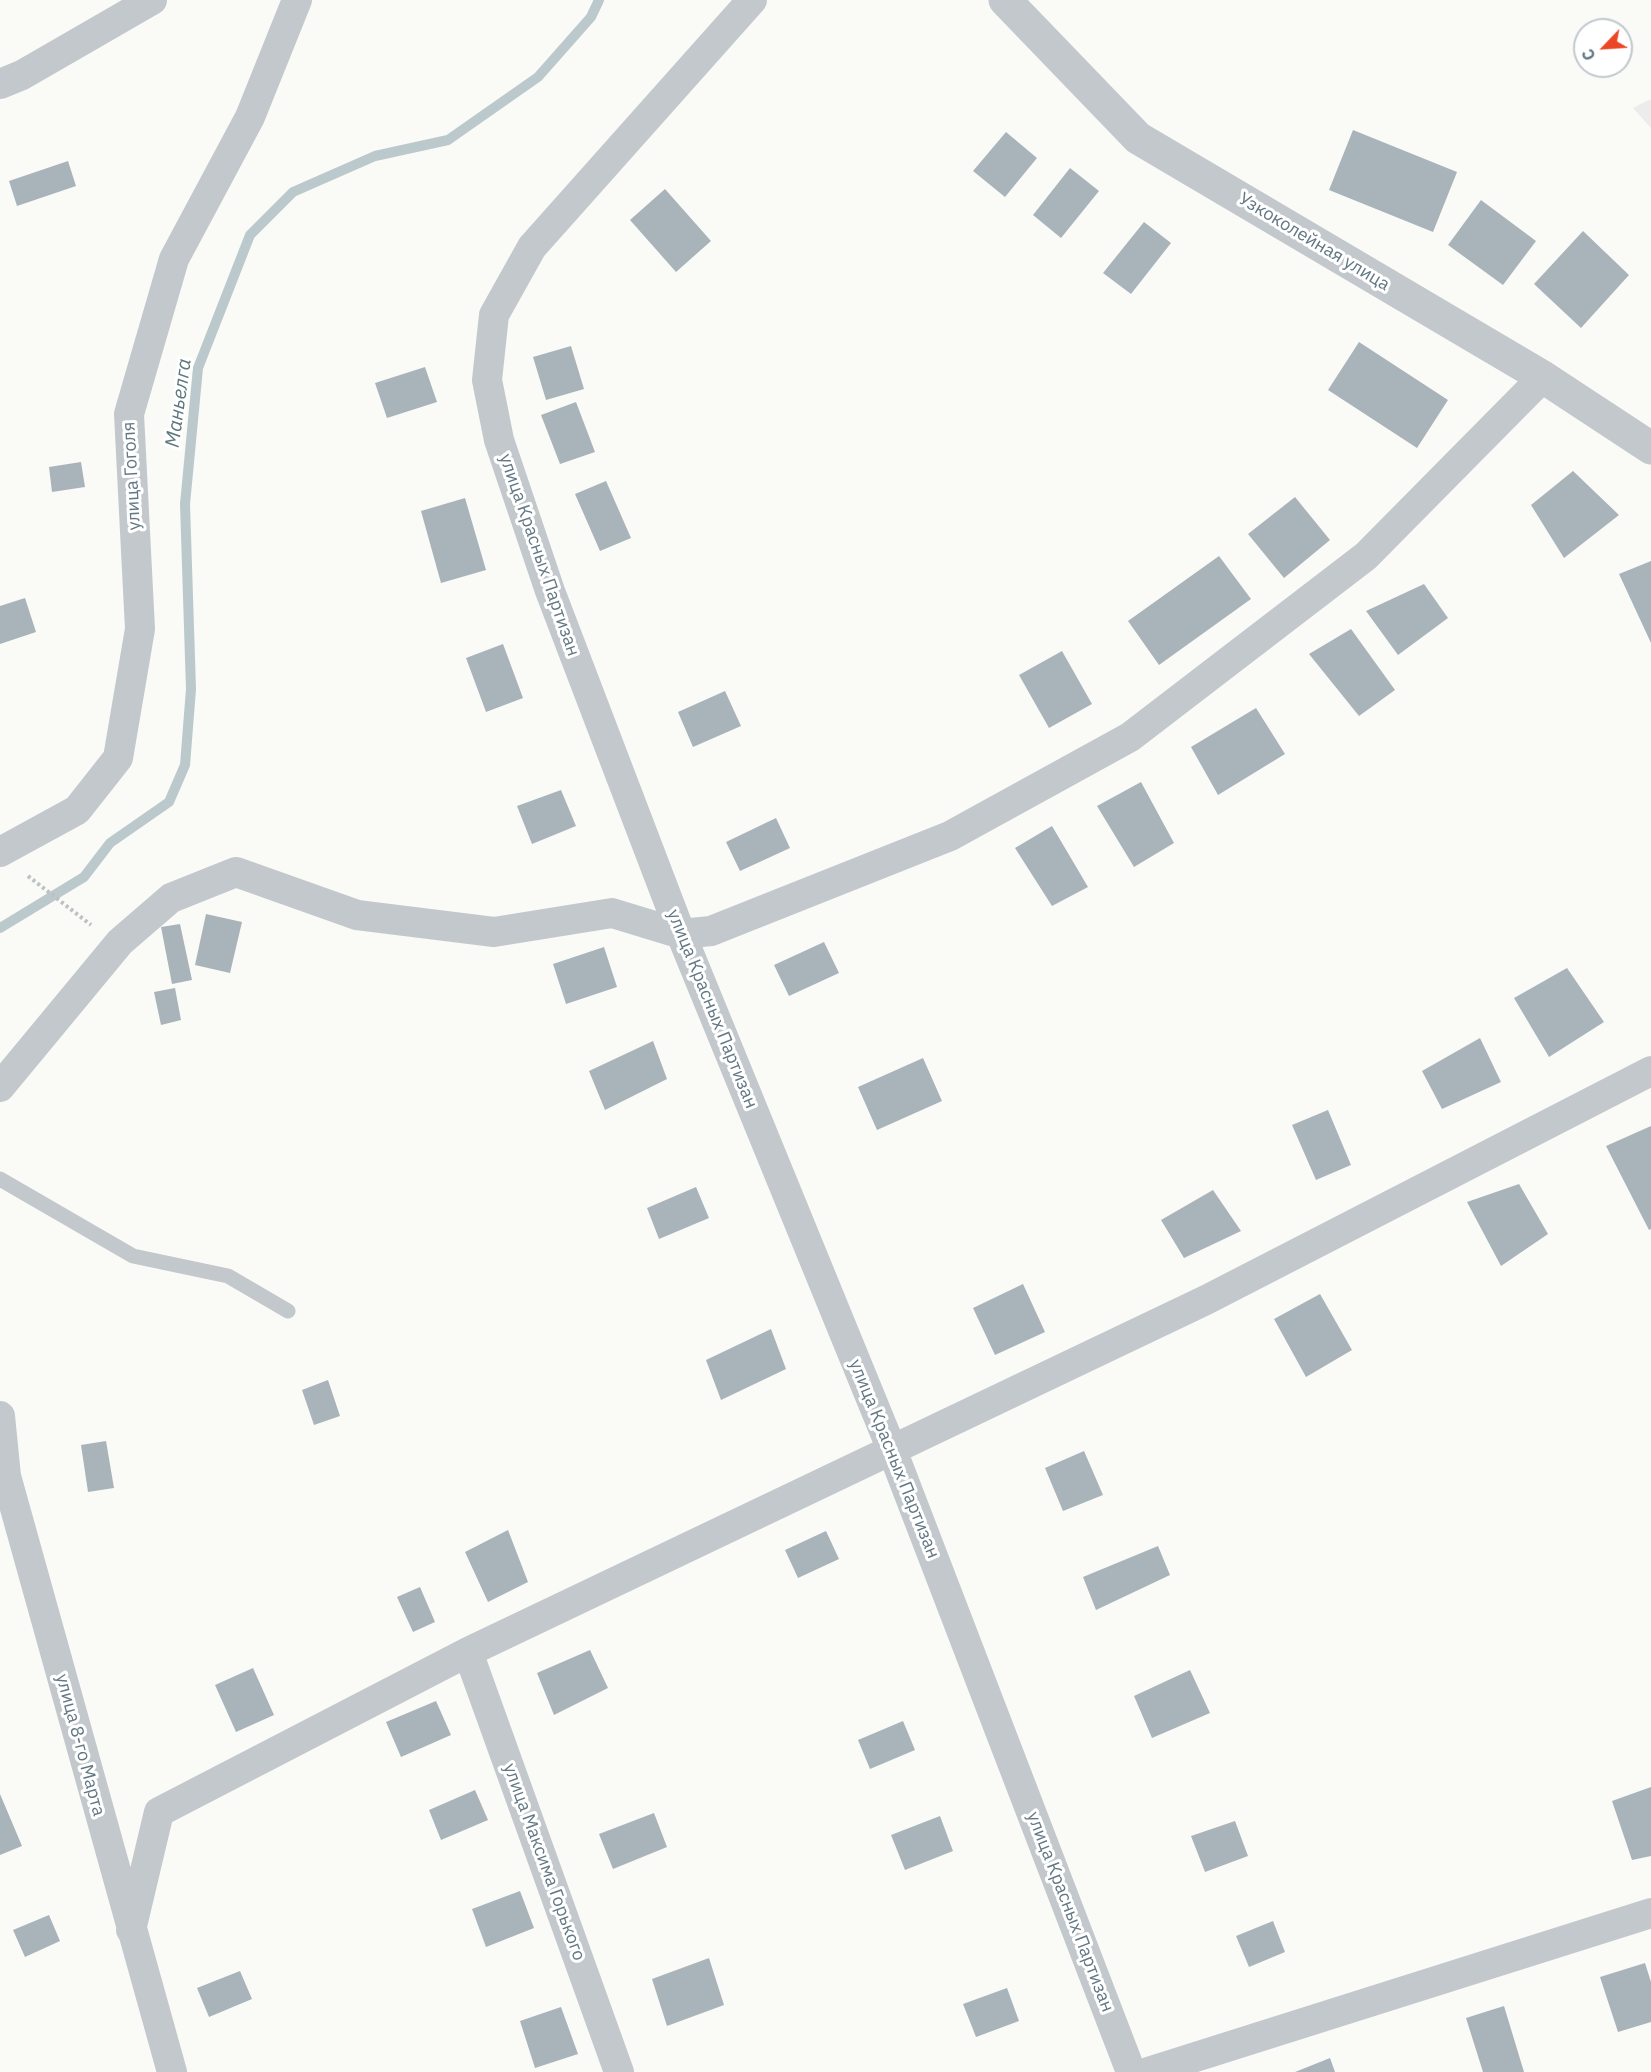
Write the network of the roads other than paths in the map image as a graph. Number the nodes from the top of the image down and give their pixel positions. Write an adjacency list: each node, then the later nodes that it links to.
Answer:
1 (152, 0): 5 (street)
2 (297, 0): 8 (street, улица Гоголя)
3 (752, 0): 9 (street, улица Красных Партизан)
4 (1005, 0): 6 (street, Узкоколейная улица)
5 (0, 84)
6 (1543, 377): 7 (street, Узкоколейная улица); 9 (street)
7 (1651, 448)
8 (0, 852)
9 (681, 934): 11 (street); 15 (street, улица Красных Партизан)
10 (1651, 1071): 15 (street)
11 (0, 1087)
12 (0, 1179): 13 (lane)
13 (288, 1311)
14 (0, 1416): 18 (street, улица 8-го Марта)
15 (892, 1450): 16 (street); 21 (street, улица Красных Партизан)
16 (468, 1652): 18 (street); 20 (street, улица Максима Горького)
17 (1651, 1913): 22 (street)
18 (131, 1930): 19 (street, улица 8-го Марта)
19 (172, 2072)
20 (619, 2072)
21 (1131, 2072)
22 (1148, 2072)

